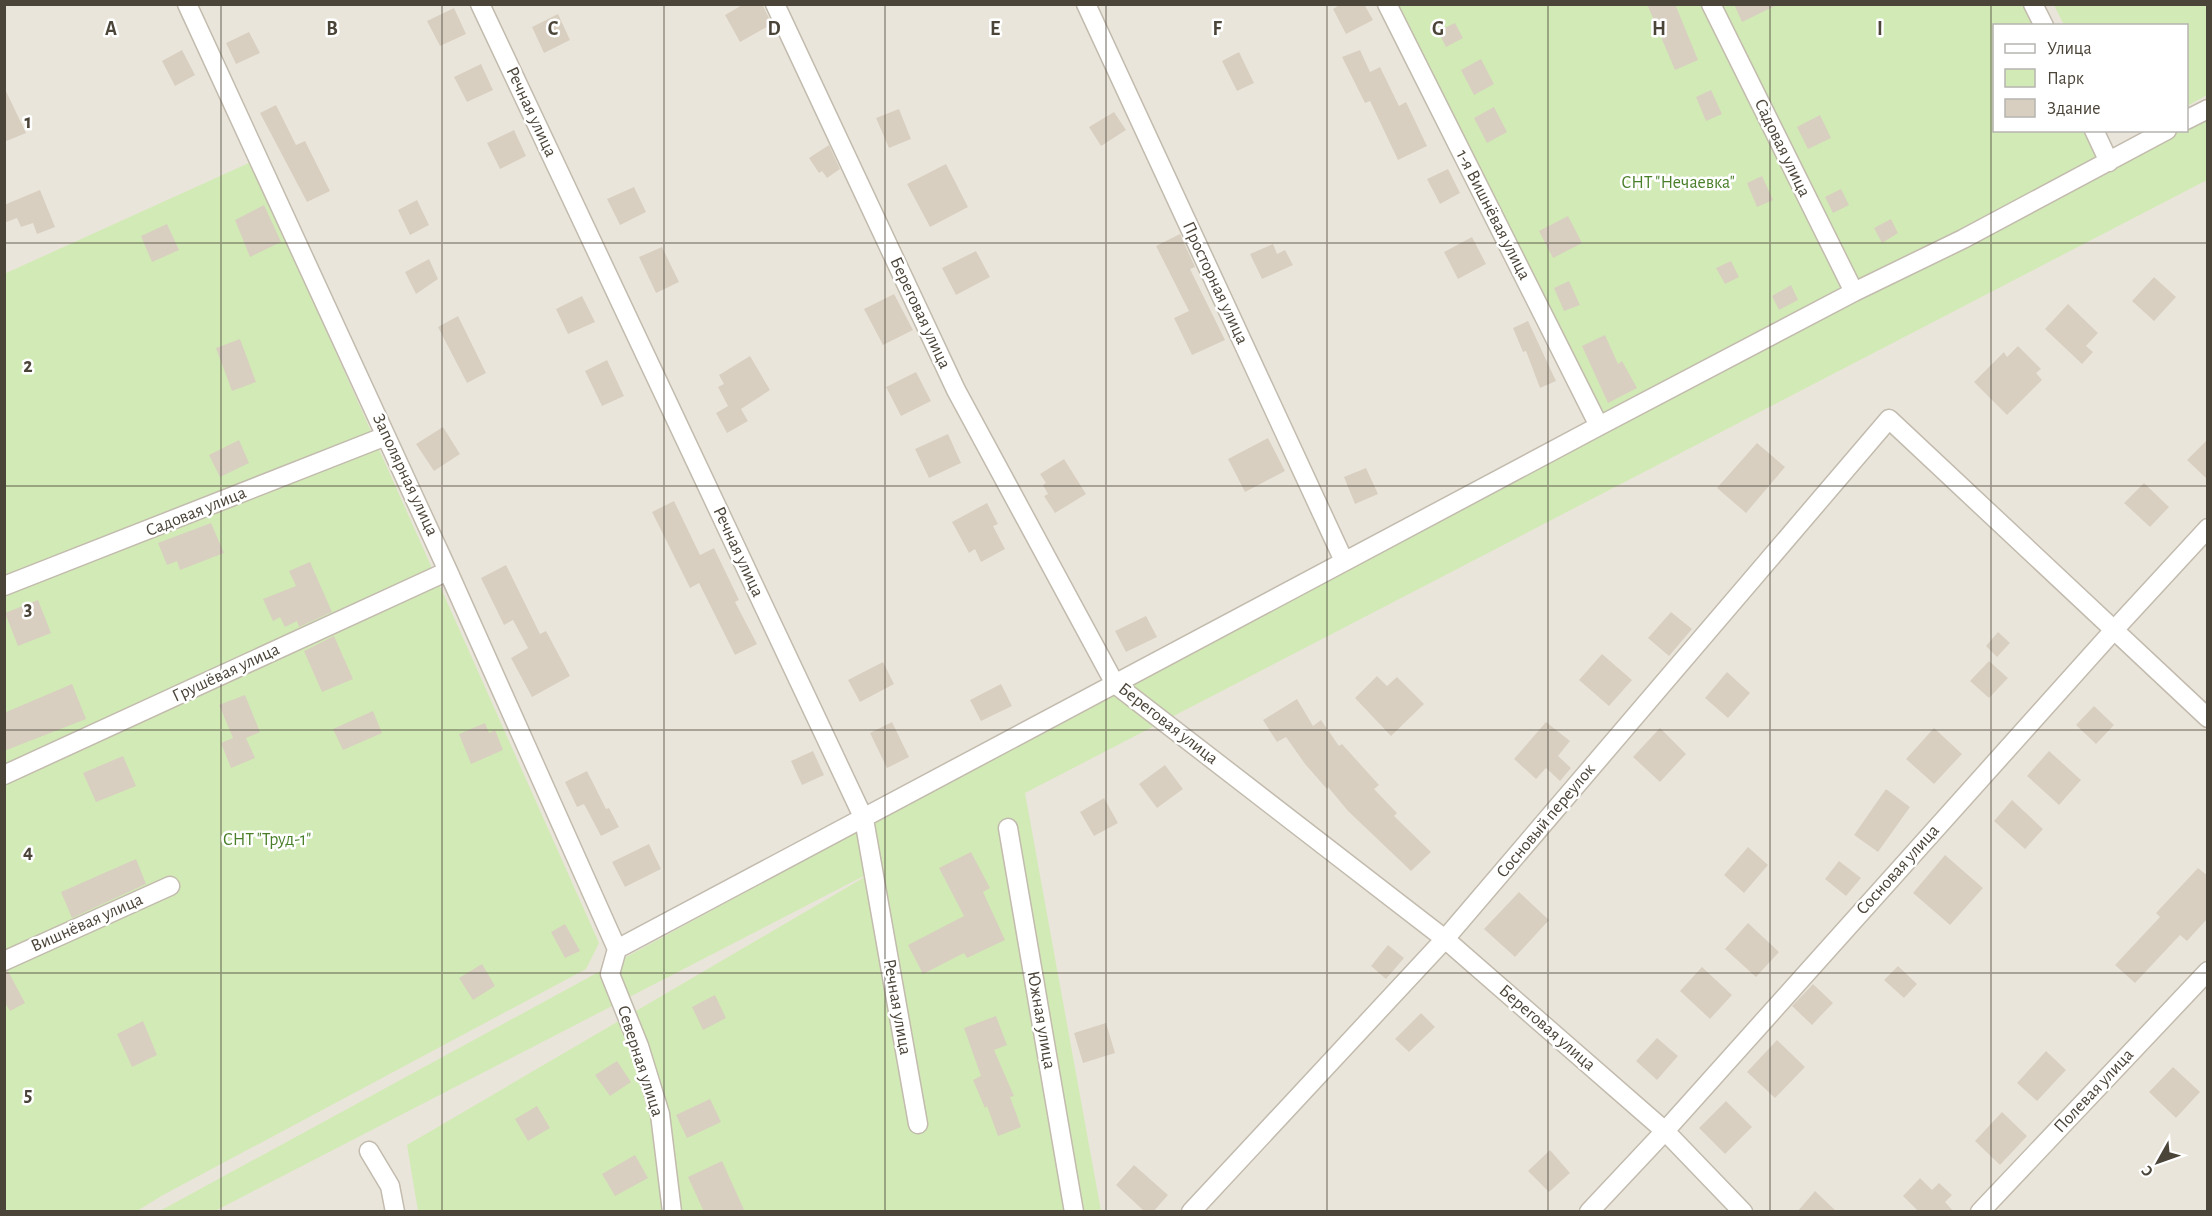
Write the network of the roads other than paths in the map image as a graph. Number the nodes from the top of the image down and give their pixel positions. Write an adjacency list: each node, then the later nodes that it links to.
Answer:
1 (187, 4): 16 (street, Заполярная улица)
2 (480, 4): 25 (street, Речная улица)
3 (775, 4): 22 (street, Береговая улица)
4 (1086, 4): 18 (street, Просторная улица)
5 (1387, 4): 15 (street, 1-я Вишнёвая улица)
6 (1711, 4): 14 (street, Садовая улица)
7 (2033, 4): 8 (street)
8 (2042, 24)
9 (2208, 109): 10 (street)
10 (2188, 119)
11 (2095, 132): 13 (street)
12 (2163, 132): 13 (street)
13 (2109, 162): 14 (street)
14 (1854, 292): 15 (street)
15 (1599, 426): 18 (street)
16 (386, 436): 19 (street, Заполярная улица); 20 (street, Садовая улица)
17 (2208, 528): 21 (street, Сосновая улица)
18 (1344, 561): 22 (street)
19 (448, 571): 24 (street, Грушёвая улица); 29 (street, Заполярная улица)
20 (4, 586)
21 (2114, 630): 23 (street); 28 (street, Сосновый переулок); 33 (street, Сосновая улица)
22 (1115, 684): 25 (street); 28 (street, Береговая улица)
23 (2208, 718)
24 (4, 775)
25 (864, 819): 29 (street); 32 (street, Речная улица)
26 (1008, 828): 37 (street, Южная улица)
27 (170, 886): 30 (street, Вишнёвая улица)
28 (1445, 939): 33 (street, Береговая улица); 38 (street, Сосновый переулок)
29 (617, 949): 36 (street, Северная улица)
30 (4, 961)
31 (2208, 971): 41 (street, Полевая улица)
32 (918, 1124)
33 (1665, 1131): 39 (street, Сосновая улица); 40 (street, Береговая улица)
34 (369, 1151): 35 (street)
35 (395, 1212)
36 (672, 1212)
37 (1074, 1212)
38 (1191, 1212)
39 (1589, 1212)
40 (1743, 1212)
41 (1980, 1212)

